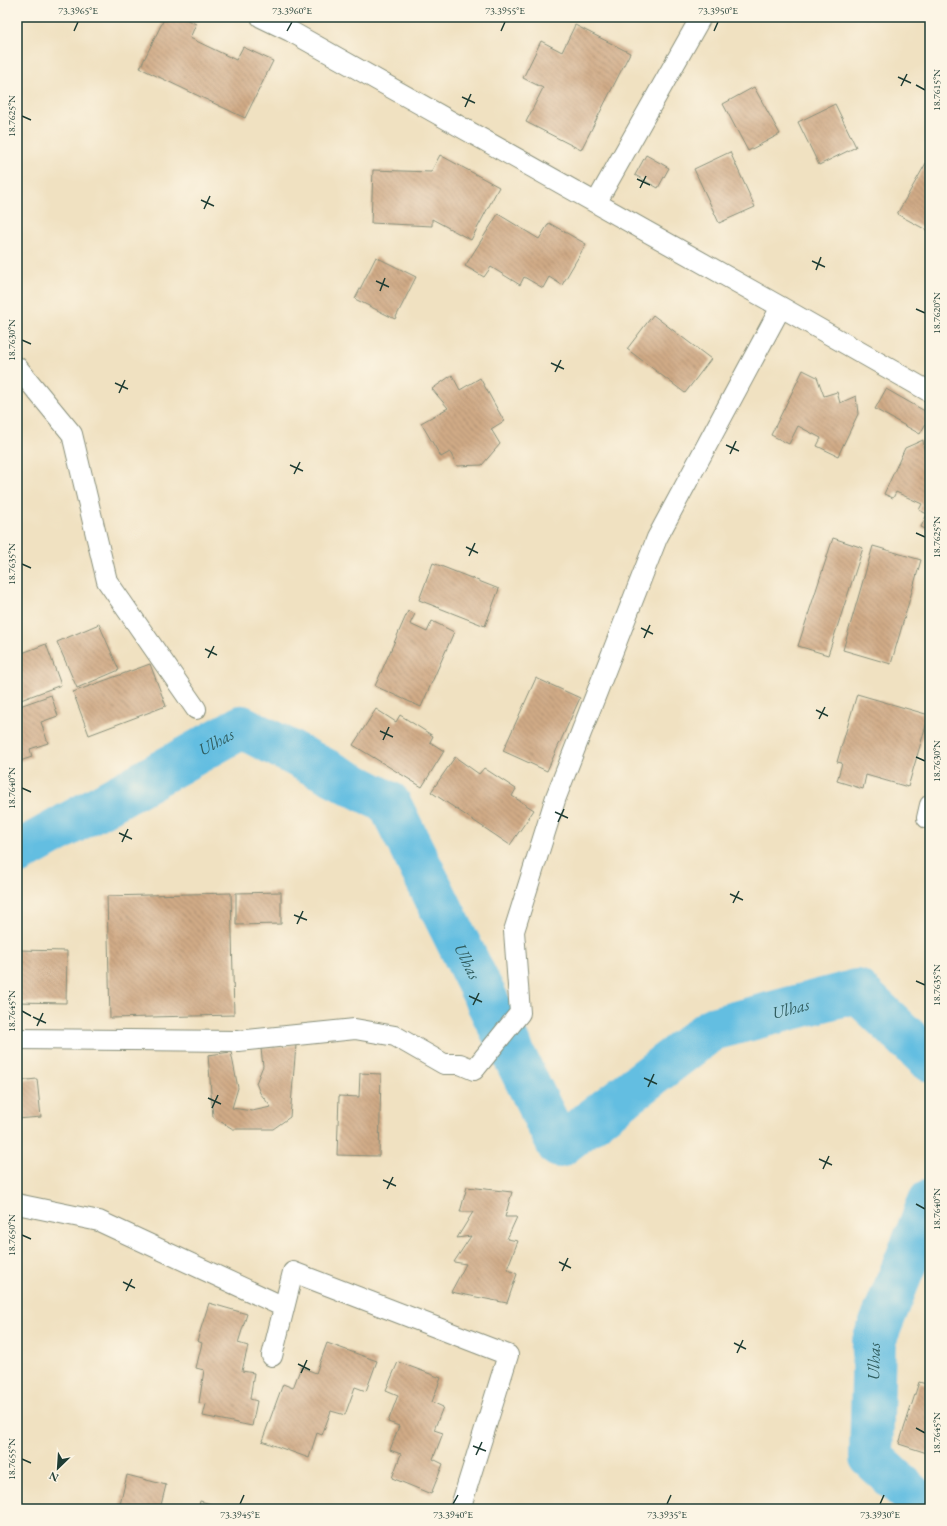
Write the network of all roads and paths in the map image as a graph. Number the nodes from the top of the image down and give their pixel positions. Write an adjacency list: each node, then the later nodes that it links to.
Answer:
1 (261, 17): 3 (street)
2 (701, 17): 3 (street)
3 (596, 203): 4 (street)
4 (781, 307): 6 (street); 8 (street)
5 (17, 367): 7 (street)
6 (930, 392)
7 (196, 709)
8 (17, 1039)
9 (17, 1204): 10 (street)
10 (284, 1307): 11 (street); 12 (street)
11 (272, 1356)
12 (460, 1509)

